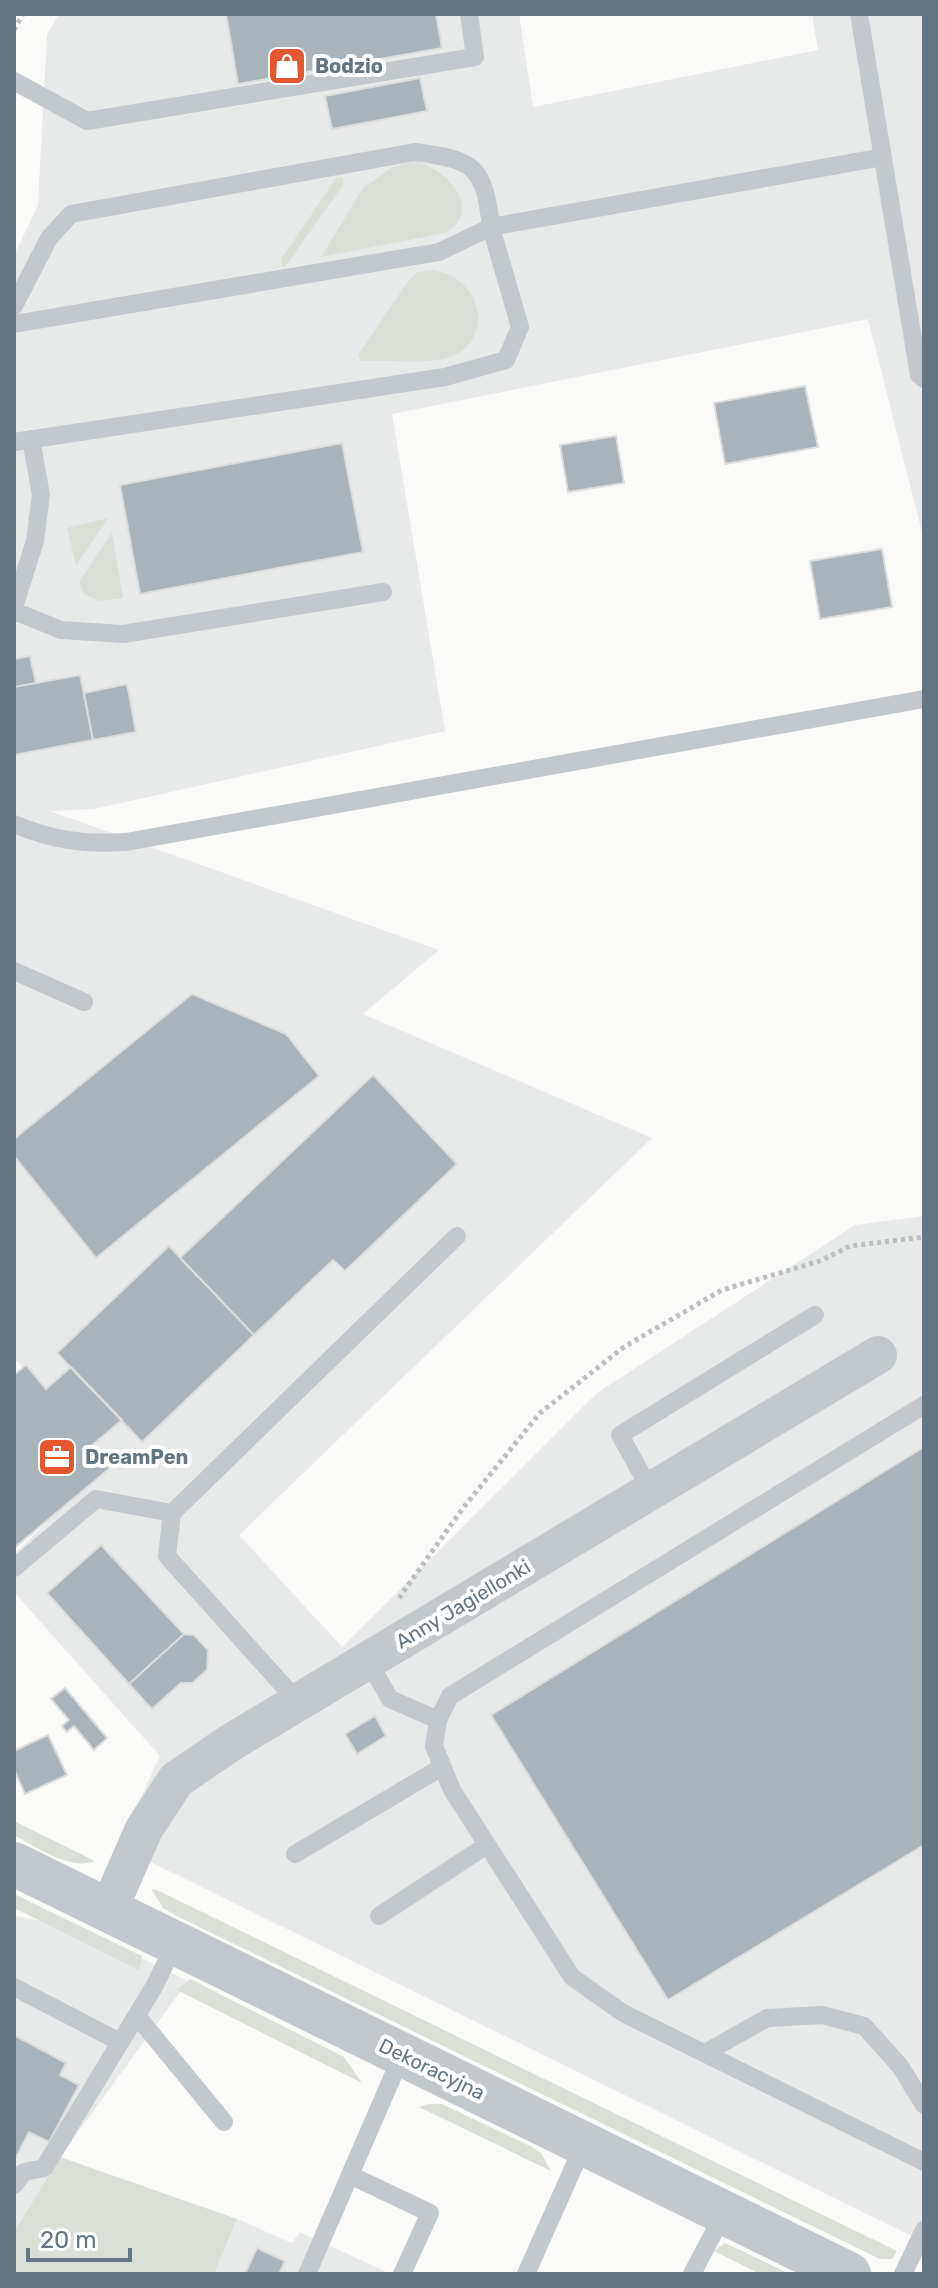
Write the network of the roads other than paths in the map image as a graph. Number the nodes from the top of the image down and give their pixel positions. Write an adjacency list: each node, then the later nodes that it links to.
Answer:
1 (469, 14): 3 (lane)
2 (859, 14): 4 (lane)
3 (14, 81)
4 (883, 157): 5 (lane); 8 (lane)
5 (491, 227): 6 (lane); 7 (lane); 9 (lane)
6 (14, 306)
7 (14, 324)
8 (924, 379)
9 (23, 441): 11 (lane)
10 (383, 592): 11 (lane)
11 (14, 609)
12 (924, 699): 13 (lane)
13 (14, 824)
14 (14, 971): 15 (lane)
15 (84, 1002)
16 (457, 1236): 21 (lane)
17 (815, 1315): 20 (lane)
18 (878, 1355): 20 (street, Anny Jagiellonki)
19 (924, 1405): 25 (lane)
20 (651, 1491): 23 (street, Anny Jagiellonki)
21 (172, 1513): 22 (lane); 24 (lane)
22 (14, 1568)
23 (368, 1661): 24 (street, Anny Jagiellonki); 25 (lane)
24 (298, 1702): 30 (street, Anny Jagiellonki)
25 (438, 1720): 26 (lane)
26 (442, 1767): 27 (lane); 28 (lane)
27 (487, 1845): 31 (lane); 36 (lane)
28 (295, 1854)
29 (14, 1864): 30 (street, Dekoracyjna)
30 (108, 1911): 32 (street, Dekoracyjna)
31 (379, 1916)
32 (175, 1943): 34 (lane); 37 (street, Dekoracyjna)
33 (14, 1987): 35 (lane)
34 (137, 2016): 35 (lane); 39 (lane)
35 (120, 2042): 43 (lane)
36 (705, 2053): 38 (lane); 41 (lane)
37 (402, 2055): 40 (street, Dekoracyjna); 42 (lane)
38 (924, 2105)
39 (224, 2122)
40 (584, 2144): 44 (street, Dekoracyjna); 48 (lane)
41 (924, 2162)
42 (350, 2175): 46 (lane); 47 (lane)
43 (14, 2185)
44 (724, 2213): 49 (lane); 50 (street, Dekoracyjna)
45 (924, 2230): 51 (lane)
46 (307, 2274)
47 (402, 2274)
48 (526, 2274)
49 (692, 2274)
50 (849, 2274)
51 (903, 2274)

